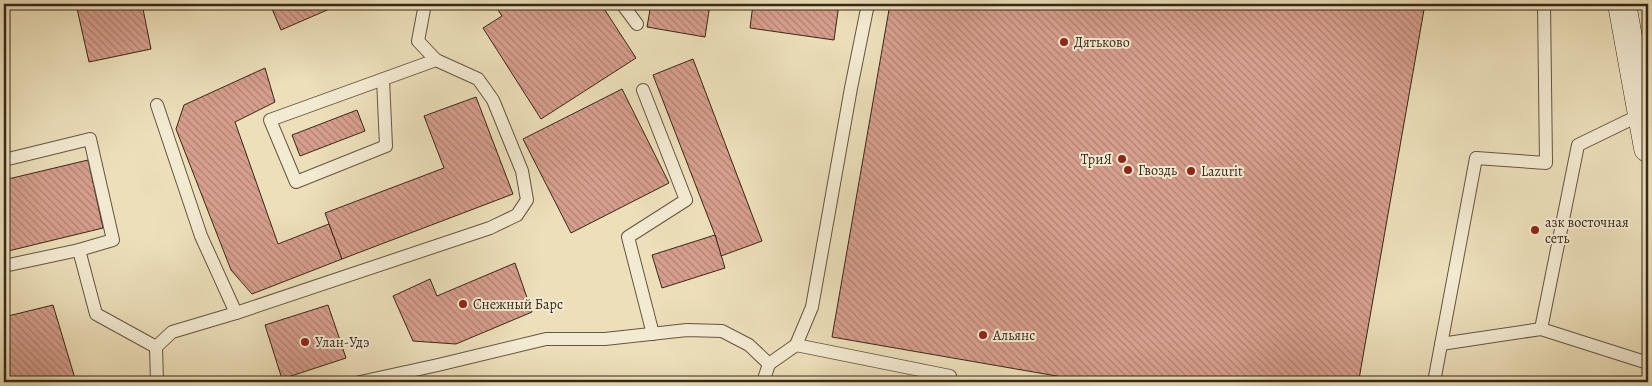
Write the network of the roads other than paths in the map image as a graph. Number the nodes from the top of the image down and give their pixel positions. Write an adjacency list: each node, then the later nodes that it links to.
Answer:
1 (425, 4): 7 (lane)
2 (622, 4): 6 (lane)
3 (868, 4): 20 (lane)
4 (1544, 4): 19 (lane)
5 (1622, 4): 11 (main road)
6 (637, 24)
7 (436, 60): 8 (lane); 16 (lane)
8 (383, 79): 8 (lane)
9 (643, 90): 18 (lane)
10 (157, 105): 16 (lane)
11 (1642, 114): 12 (main road); 17 (lane)
12 (1648, 148)
13 (4, 160): 14 (lane)
14 (79, 250): 15 (lane); 21 (lane)
15 (4, 266)
16 (236, 312): 21 (lane)
17 (1541, 330): 19 (lane); 22 (lane)
18 (653, 334): 23 (lane); 26 (lane)
19 (1442, 344): 28 (lane)
20 (796, 345): 23 (lane); 24 (lane)
21 (156, 347): 25 (lane)
22 (1648, 363)
23 (769, 364): 27 (lane)
24 (950, 376)
25 (157, 382)
26 (360, 382)
27 (763, 382)
28 (1434, 382)

